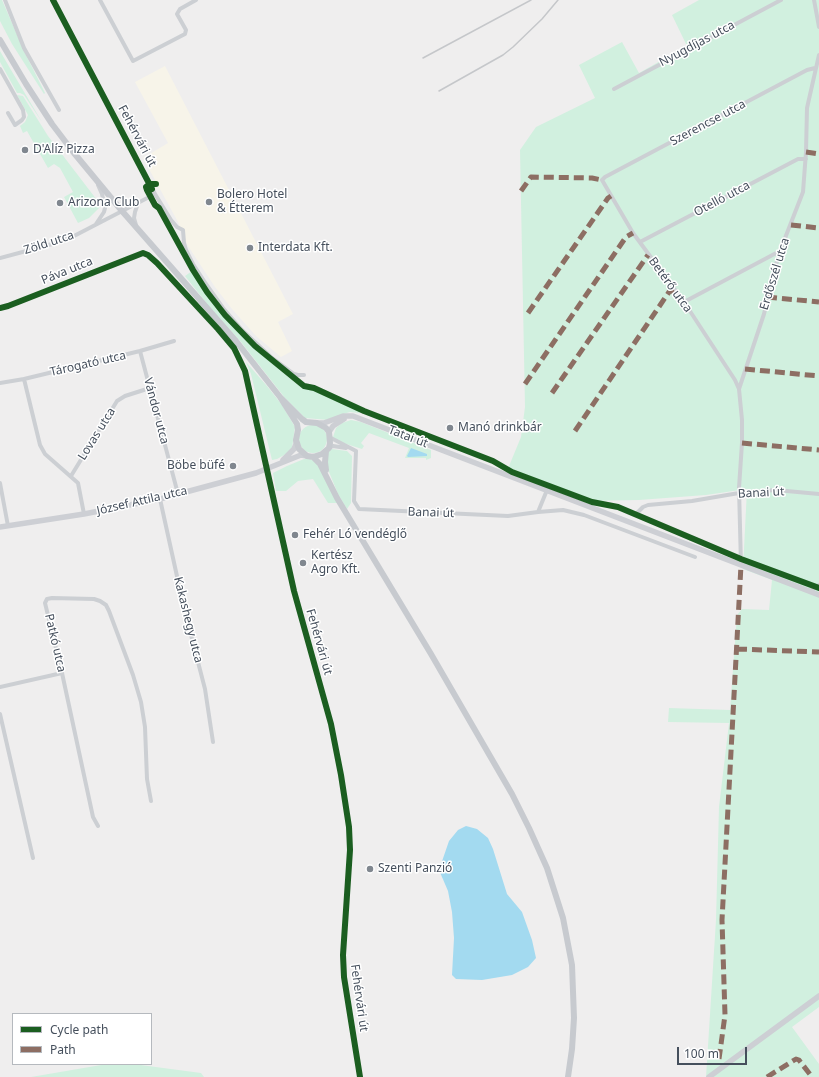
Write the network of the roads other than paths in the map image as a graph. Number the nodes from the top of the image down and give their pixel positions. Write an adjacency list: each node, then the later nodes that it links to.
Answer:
1 (5, 0): 13 (street)
2 (53, 0): 18 (street, Fehérvári út)
3 (196, 0): 6 (street)
4 (781, 0): 12 (street, Nyugdíjas utca)
5 (814, 0): 7 (street)
6 (102, 1)
7 (819, 27)
8 (0, 40): 16 (main road)
9 (819, 55): 10 (street, Erdőszél utca)
10 (816, 68): 15 (street, Erdőszél utca); 17 (street, Szerencse utca)
11 (0, 69): 14 (street)
12 (614, 89)
13 (59, 110)
14 (8, 113)
15 (806, 159): 23 (street, Otelló utca); 24 (street, Erdőszél utca)
16 (96, 180): 20 (main road); 21 (street)
17 (602, 180): 23 (street, Betérő utca)
18 (155, 194): 19 (street, Zöld utca); 31 (street, Fehérvári út)
19 (138, 203): 20 (street, Zöld utca); 22 (street)
20 (122, 211): 21 (street, Zöld utca); 22 (main road)
21 (96, 225): 26 (street, Zöld utca)
22 (137, 228): 36 (main road)
23 (640, 242): 27 (street, Betérő utca)
24 (780, 251): 27 (street); 35 (street, Erdőszél utca)
25 (143, 253): 28 (street, Páva utca); 45 (street, Fehérvári út)
26 (0, 258)
27 (684, 302): 35 (street, Betérő utca)
28 (0, 308)
29 (174, 341): 30 (street, Tárogató utca)
30 (140, 351): 32 (street, Tárogató utca); 34 (street, Vándor utca)
31 (304, 375)
32 (24, 379): 33 (street, Tárogató utca); 46 (street)
33 (0, 383)
34 (150, 388): 46 (street, Lovas utca); 51 (street, Vándor utca)
35 (739, 389): 50 (street, Erdőszél utca)
36 (280, 397): 38 (main road); 40 (main road)
37 (356, 417): 38 (street, Tatai út); 39 (street); 49 (street, Tatai út)
38 (314, 422): 39 (main road); 40 (main road)
39 (330, 435): 41 (main road); 42 (street)
40 (296, 437): 43 (main road); 44 (street, József Attila utca)
41 (327, 450): 42 (street); 43 (main road); 47 (main road)
42 (356, 451): 55 (street, Banai út)
43 (310, 456): 44 (street, József Attila utca); 47 (main road)
44 (282, 462): 45 (street, József Attila utca)
45 (267, 469): 51 (street, József Attila utca); 74 (street, Fehérvári út)
46 (70, 476): 56 (street)
47 (327, 476): 75 (main road)
48 (0, 483): 59 (street)
49 (547, 490): 54 (street, Tatai út); 55 (street)
50 (739, 493): 52 (street, Banai út); 58 (street, Banai út); 62 (street, Erdőszél utca)
51 (178, 494): 53 (street, József Attila utca)
52 (819, 494)
53 (160, 499): 56 (street, József Attila utca); 69 (street, Kakashegy utca)
54 (586, 505): 57 (street); 62 (street, Tatai út)
55 (538, 512): 57 (street)
56 (84, 514): 59 (street, József Attila utca)
57 (584, 515): 61 (street)
58 (635, 515)
59 (8, 526): 60 (street, József Attila utca)
60 (0, 527)
61 (695, 557)
62 (741, 565): 64 (street, Tatai út)
63 (819, 585): 64 (street)
64 (810, 591): 65 (street, Tatai út)
65 (819, 595)
66 (62, 673): 67 (street); 70 (street, Patkó utca); 71 (street, Patkó utca)
67 (0, 687)
68 (0, 714): 72 (street)
69 (213, 742)
70 (151, 801)
71 (98, 826)
72 (33, 858)
73 (819, 996): 76 (street)
74 (360, 1077)
75 (568, 1077)
76 (709, 1077)

